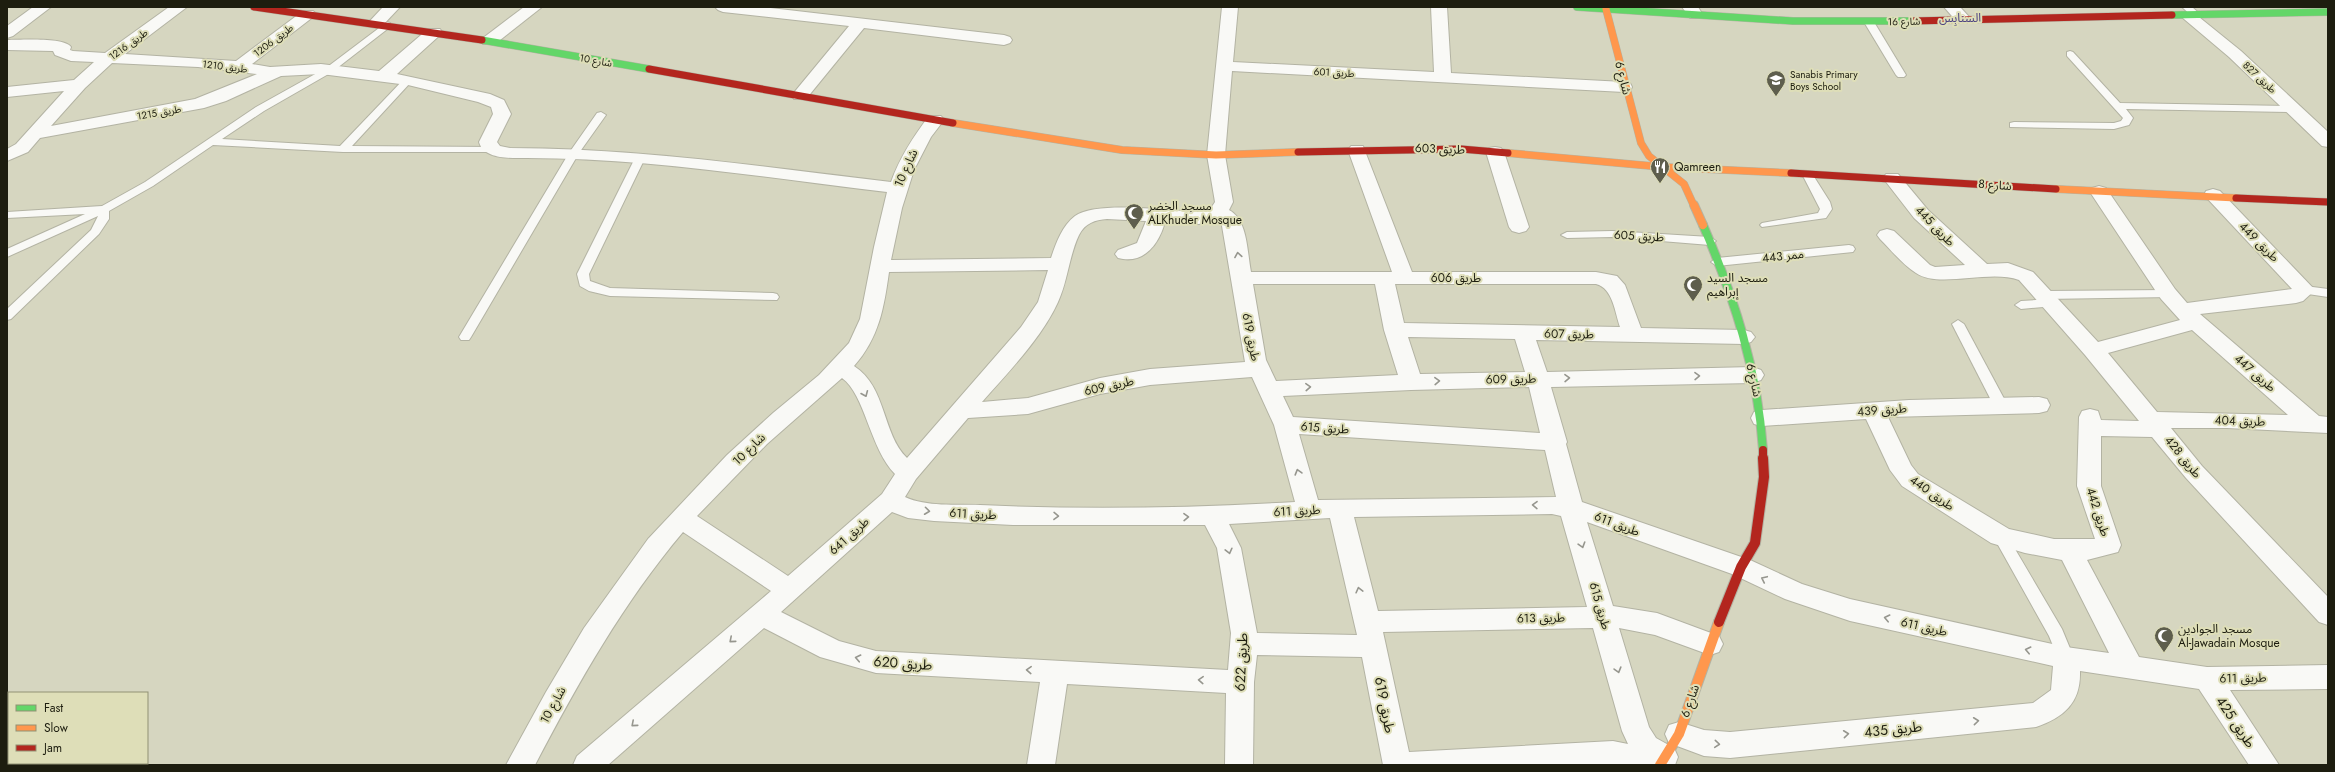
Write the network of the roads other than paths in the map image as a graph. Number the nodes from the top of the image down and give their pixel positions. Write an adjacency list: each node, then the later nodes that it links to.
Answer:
1 (43, 7): 20 (street)
2 (179, 7): 26 (street, طريق 1216)
3 (254, 7): 15 (street, طريق 1206)
4 (392, 7): 19 (street)
5 (534, 7): 23 (street)
6 (723, 7): 18 (street)
7 (1230, 7): 28 (street)
8 (1439, 7): 33 (street)
9 (1577, 7): 11 (street, شارع 16)
10 (1952, 7): 16 (street)
11 (1606, 9): 12 (street, شارع 16); 36 (street, شارع 6)
12 (1693, 11): 17 (street, شارع 16)
13 (2328, 12): 14 (street, شارع 16)
14 (2191, 13): 16 (street, شارع 16); 40 (street, طريق 827)
15 (308, 14): 19 (street, طريق 1206); 27 (street, طريق 1206)
16 (1964, 20): 17 (street, شارع 16)
17 (1869, 22): 32 (lane)
18 (860, 23): 22 (street); 38 (street)
19 (381, 24): 21 (street, شارع 10); 29 (lane)
20 (10, 29)
21 (434, 32): 23 (street, شارع 10); 31 (street)
22 (1004, 40)
23 (489, 41): 38 (street, شارع 10)
24 (7, 45): 26 (street, طريق 1210)
25 (2070, 54): 39 (lane)
26 (107, 59): 27 (street, طريق 1210); 35 (street, طريق 1216)
27 (240, 66): 30 (street, طريق 1210)
28 (1224, 66): 33 (street, طريق 601); 53 (street)
29 (329, 70): 30 (street, طريق 1210); 31 (street, طريق 1210); 45 (lane)
30 (277, 72): 44 (street, طريق 1215)
31 (384, 76): 34 (street, طريق 1210)
32 (1901, 76)
33 (1443, 78): 36 (street, طريق 601)
34 (408, 80): 47 (lane); 48 (street, طريق 1210)
35 (79, 84): 37 (street); 44 (street, طريق 1216)
36 (1624, 87): 55 (street, شارع 6)
37 (7, 92)
38 (800, 95): 42 (street, شارع 10)
39 (2119, 106): 40 (lane); 43 (lane)
40 (2295, 109): 46 (street, طريق 827)
41 (601, 115): 51 (lane)
42 (935, 120): 53 (street, شارع 10); 58 (street, شارع 10)
43 (2014, 126)
44 (30, 140): 52 (street, طريق 1215)
45 (211, 142): 47 (lane); 63 (lane)
46 (2328, 142)
47 (343, 149): 48 (lane)
48 (494, 150): 51 (street)
49 (1357, 150): 50 (street, طريق 603); 53 (street, طريق 603); 79 (street)
50 (1495, 152): 55 (street, طريق 603); 67 (street)
51 (574, 153): 54 (street); 92 (lane)
52 (7, 156)
53 (1216, 156): 62 (street)
54 (640, 158): 58 (street); 83 (lane)
55 (1663, 167): 56 (street, شارع 8); 70 (street, شارع 6)
56 (1807, 174): 57 (street, شارع 8); 66 (lane)
57 (1892, 178): 59 (street, شارع 8); 77 (street, طريق 445)
58 (897, 188): 76 (street, شارع 10)
59 (2100, 192): 60 (street, شارع 8); 82 (street, طريق 447)
60 (2213, 196): 61 (street, شارع 8); 80 (street, طريق 449)
61 (2328, 202)
62 (1221, 207): 65 (street); 78 (street, طريق 619, one-way to 62)
63 (104, 209): 64 (lane); 72 (lane); 86 (lane)
64 (7, 214)
65 (1156, 218): 73 (street); 74 (street, طريق 641)
66 (1766, 225)
67 (1520, 227)
68 (1567, 235): 70 (lane, طريق 605)
69 (1887, 235): 77 (street)
70 (1710, 241): 75 (street, شارع 6)
71 (1849, 249): 75 (lane, ممر 443)
72 (7, 253)
73 (1125, 254)
74 (1060, 259): 76 (street); 103 (street, طريق 641)
75 (1717, 262): 93 (street, شارع 6)
76 (880, 266): 95 (street, شارع 10)
77 (1982, 270): 84 (street)
78 (1241, 278): 79 (street, طريق 606); 96 (street, طريق 619)
79 (1394, 278): 89 (street); 91 (street, طريق 606)
80 (2305, 290): 81 (lane); 87 (street)
81 (2328, 293)
82 (2168, 294): 84 (lane); 87 (street, طريق 447)
83 (773, 298)
84 (2047, 299): 85 (lane); 94 (street, طريق 428)
85 (2021, 305)
86 (7, 316)
87 (2189, 316): 94 (street); 109 (street, طريق 447)
88 (1958, 324): 102 (lane)
89 (1395, 330): 90 (street, طريق 607); 99 (street)
90 (1523, 333): 91 (street, طريق 607); 98 (street, طريق 615)
91 (1633, 335): 93 (street, طريق 607)
92 (465, 337)
93 (1744, 337): 97 (street, شارع 6)
94 (2093, 350): 108 (street, طريق 428)
95 (840, 367): 111 (street, one-way to 111); 117 (street, شارع 10)
96 (1258, 369): 100 (street, طريق 619); 103 (street, طريق 609)
97 (1753, 375): 98 (street, طريق 609, one-way to 97); 105 (street, شارع 6)
98 (1538, 378): 99 (street, طريق 609, one-way to 98); 110 (street, طريق 615)
99 (1411, 382): 100 (street, طريق 609, one-way to 99)
100 (1269, 389): 107 (street, طريق 619)
101 (2039, 405): 102 (street, طريق 439)
102 (2001, 406): 104 (street, طريق 439)
103 (962, 410): 111 (street, طريق 641)
104 (1873, 410): 105 (street, طريق 439); 118 (street, طريق 440)
105 (1762, 418): 120 (street, شارع 6)
106 (2090, 422): 108 (street, طريق 404); 119 (street, طريق 442)
107 (1285, 425): 110 (street, طريق 615); 115 (street, طريق 619, one-way to 107)
108 (2156, 425): 109 (street, طريق 404); 123 (street, طريق 428)
109 (2320, 425)
110 (1556, 442): 114 (street, طريق 615)
111 (908, 473): 112 (street, طريق 641)
112 (890, 500): 116 (street, طريق 611, one-way to 116); 121 (street, طريق 641)
113 (1340, 508): 114 (street, طريق 611, one-way to 113); 115 (street, طريق 611); 125 (street, طريق 619, one-way to 113)
114 (1571, 508): 120 (street, طريق 611); 124 (street, طريق 615, one-way to 124)
115 (1309, 510): 116 (street, طريق 611)
116 (1213, 516): 126 (street, طريق 622, one-way to 126)
117 (681, 518): 121 (street); 136 (street, شارع 10)
118 (2000, 536): 119 (street, طريق 442); 128 (lane)
119 (2070, 550): 129 (street)
120 (1741, 567): 127 (street, شارع 6); 128 (street, طريق 611, one-way to 120)
121 (789, 590): 122 (street, طريق 641)
122 (762, 614): 130 (street, طريق 620, one-way to 122); 137 (street, طريق 641, one-way to 137)
123 (2328, 614)
124 (1603, 617): 125 (street, طريق 613); 127 (street, طريق 613); 135 (street, طريق 615, one-way to 135)
125 (1370, 634): 126 (street); 140 (street, طريق 619)
126 (1245, 644): 133 (street, طريق 622)
127 (1710, 644): 134 (street, شارع 6)
128 (2066, 658): 129 (street, طريق 611); 134 (street, طريق 435, one-way to 128)
129 (2130, 668): 132 (street, طريق 611)
130 (1055, 672): 133 (street, طريق 620, one-way to 130); 138 (street)
131 (2328, 677): 132 (street, طريق 611)
132 (2207, 679): 142 (street, طريق 425)
133 (1240, 682): 139 (street, طريق 622)
134 (1679, 734): 135 (street, شارع 6)
135 (1661, 762): 141 (street)
136 (520, 765)
137 (587, 765)
138 (1041, 765)
139 (1239, 765)
140 (1397, 765)
141 (1408, 765)
142 (2265, 765)

